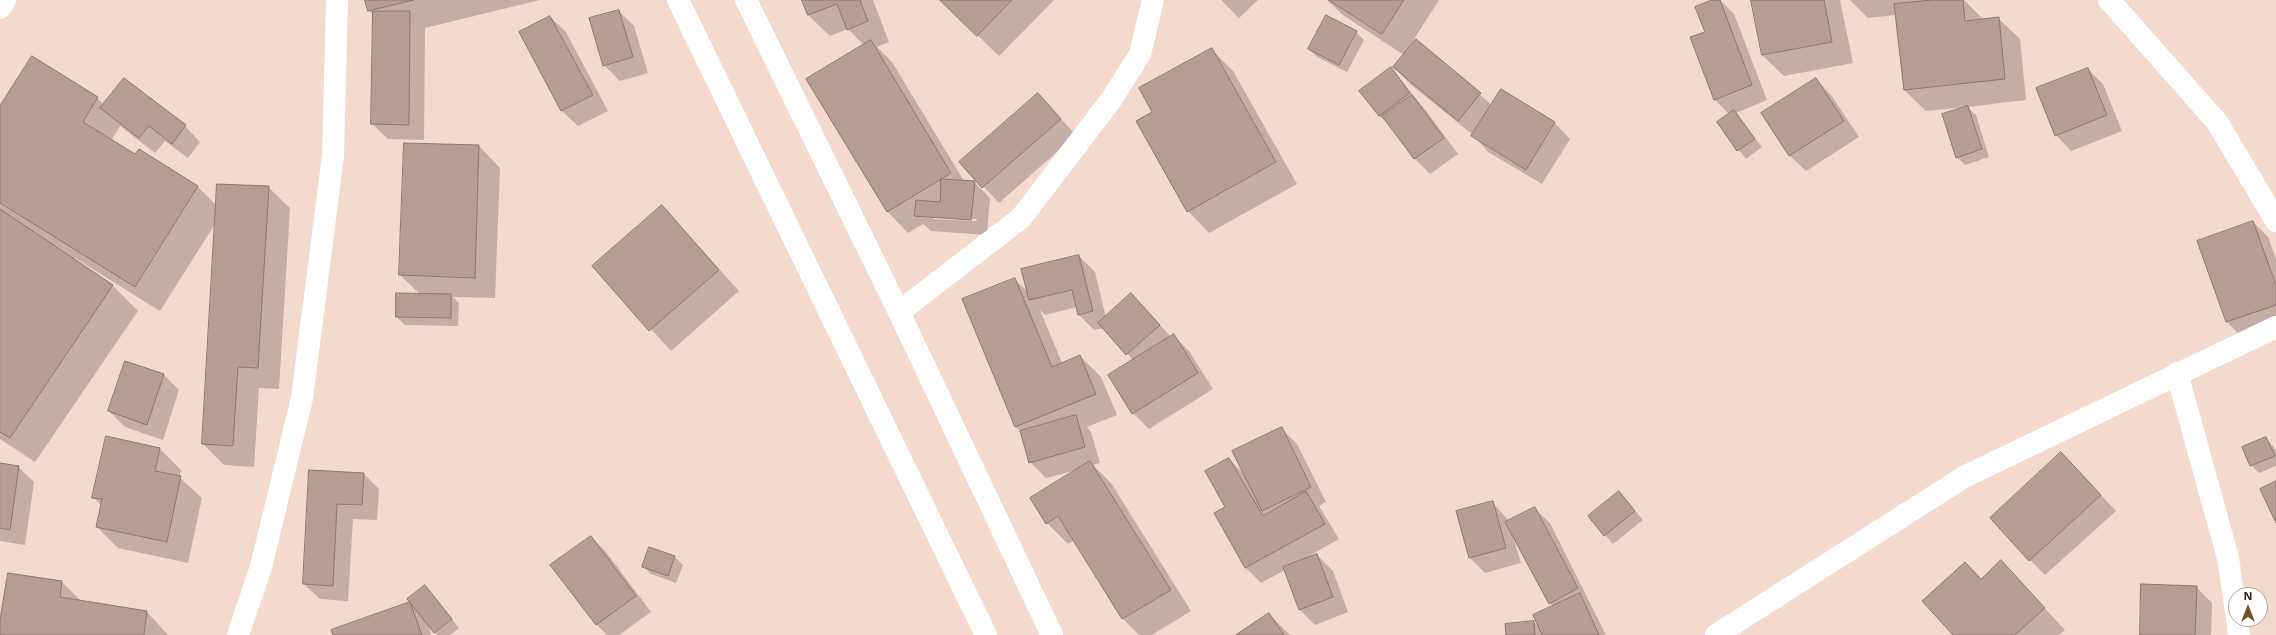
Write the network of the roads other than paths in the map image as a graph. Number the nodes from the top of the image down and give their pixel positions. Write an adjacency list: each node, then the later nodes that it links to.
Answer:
1 (5, 0): 7 (street)
2 (337, 0): 13 (street)
3 (678, 0): 14 (street)
4 (746, 0): 9 (street)
5 (1153, 0): 9 (street)
6 (2109, 0): 8 (street)
7 (0, 8)
8 (2276, 221)
9 (899, 312): 15 (street)
10 (2276, 327): 11 (street)
11 (2177, 373): 12 (street); 16 (street)
12 (2232, 587)
13 (238, 635)
14 (986, 635)
15 (1052, 635)
16 (1716, 635)

